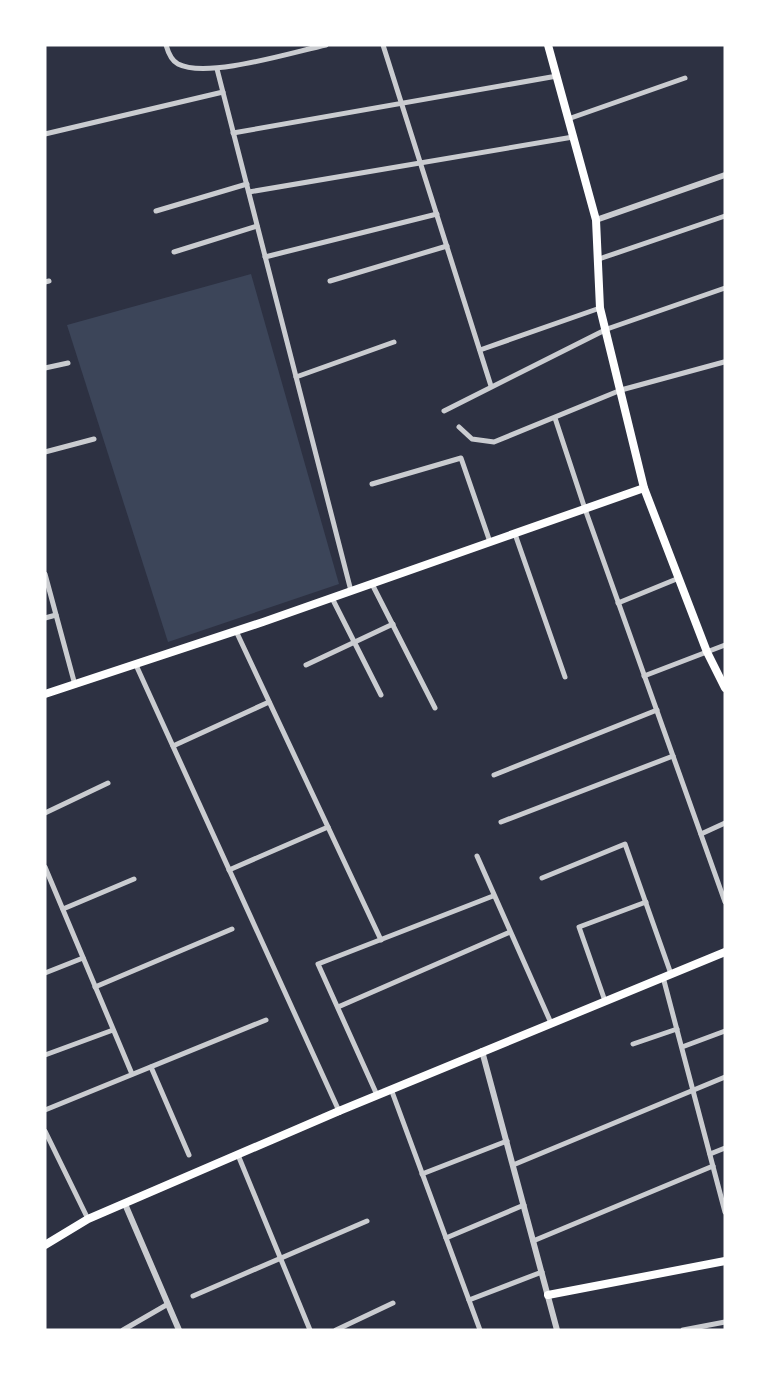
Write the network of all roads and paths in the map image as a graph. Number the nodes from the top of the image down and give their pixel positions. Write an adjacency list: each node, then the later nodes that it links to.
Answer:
1 (166, 45): 5 (street)
2 (326, 45): 5 (street)
3 (383, 45): 9 (street)
4 (548, 45): 6 (main road)
5 (217, 69): 8 (street)
6 (557, 76): 9 (street); 10 (main road)
7 (685, 78): 10 (street)
8 (223, 92): 11 (street); 12 (street)
9 (402, 103): 11 (street); 14 (street)
10 (568, 119): 13 (main road)
11 (233, 133): 16 (street)
12 (45, 134)
13 (573, 136): 14 (street); 21 (main road)
14 (421, 162): 17 (street); 19 (street)
15 (725, 175): 21 (street)
16 (247, 184): 17 (street); 18 (street)
17 (249, 192): 22 (street)
18 (156, 211)
19 (437, 214): 23 (street); 25 (street)
20 (725, 216): 26 (street)
21 (596, 220): 26 (main road)
22 (257, 226): 24 (street); 25 (street)
23 (447, 246): 27 (street); 32 (street)
24 (174, 252)
25 (265, 257): 36 (street)
26 (599, 259): 29 (main road)
27 (330, 280)
28 (725, 288): 30 (street)
29 (600, 308): 30 (main road); 32 (street)
30 (607, 330): 37 (street); 38 (main road)
31 (394, 342): 36 (street)
32 (480, 350): 37 (street)
33 (724, 362): 38 (street)
34 (68, 363): 35 (street)
35 (45, 368)
36 (296, 377): 52 (street)
37 (492, 386): 39 (street)
38 (621, 390): 40 (street); 45 (main road)
39 (444, 411)
40 (555, 418): 41 (street); 46 (street)
41 (459, 427)
42 (94, 440): 43 (street)
43 (45, 452)
44 (372, 484): 48 (street)
45 (644, 488): 46 (main road); 50 (main road)
46 (585, 509): 47 (main road); 54 (street)
47 (515, 534): 48 (main road); 65 (street)
48 (490, 542): 51 (main road)
49 (45, 574): 55 (street)
50 (679, 578): 54 (street); 61 (main road)
51 (372, 584): 52 (main road); 57 (street)
52 (351, 591): 53 (main road)
53 (332, 598): 58 (main road); 59 (street)
54 (618, 603): 64 (street)
55 (56, 615): 56 (street); 66 (street)
56 (45, 618)
57 (393, 624): 59 (street); 71 (street)
58 (236, 631): 62 (main road); 70 (street)
59 (354, 642): 63 (street); 69 (street)
60 (725, 645): 61 (street)
61 (707, 652): 64 (street); 67 (main road)
62 (136, 665): 66 (main road); 73 (street)
63 (306, 665)
64 (644, 676): 72 (street)
65 (565, 677)
66 (75, 685): 68 (main road)
67 (725, 688)
68 (45, 694)
69 (381, 695)
70 (269, 702): 73 (street); 80 (street)
71 (435, 708)
72 (657, 710): 74 (street); 75 (street)
73 (173, 746): 84 (street)
74 (673, 756): 78 (street); 81 (street)
75 (494, 775)
76 (108, 783): 77 (street)
77 (45, 813)
78 (501, 822)
79 (725, 823): 81 (street)
80 (328, 827): 84 (street); 94 (street)
81 (701, 834): 89 (street)
82 (477, 856): 88 (street)
83 (45, 867): 87 (street)
84 (229, 870): 118 (street)
85 (542, 878): 90 (street)
86 (134, 879): 91 (street)
87 (47, 880): 91 (street)
88 (493, 896): 93 (street); 94 (street)
89 (725, 902)
90 (646, 903): 98 (street); 100 (street)
91 (63, 909): 96 (street)
92 (232, 928): 99 (street)
93 (510, 932): 101 (street); 103 (street)
94 (381, 940): 101 (street)
95 (725, 952): 98 (main road)
96 (83, 958): 97 (street); 99 (street)
97 (45, 974)
98 (667, 975): 100 (main road); 104 (street)
99 (95, 987): 105 (street)
100 (604, 1001): 103 (main road)
101 (338, 1006): 116 (street)
102 (267, 1020): 111 (street)
103 (551, 1023): 109 (main road)
104 (677, 1029): 107 (street); 108 (street)
105 (113, 1030): 110 (street); 112 (street)
106 (725, 1031): 108 (street)
107 (633, 1044)
108 (682, 1047): 115 (street)
109 (482, 1051): 114 (main road); 120 (street)
110 (45, 1055)
111 (151, 1067): 112 (street); 123 (street)
112 (132, 1074): 117 (street)
113 (725, 1077): 115 (street)
114 (391, 1089): 116 (main road); 127 (street)
115 (693, 1090): 122 (street); 125 (street)
116 (378, 1095): 118 (main road)
117 (45, 1110)
118 (339, 1111): 124 (main road)
119 (45, 1131): 131 (street)
120 (507, 1141): 125 (street); 127 (street)
121 (725, 1148): 122 (street)
122 (710, 1154): 126 (street)
123 (189, 1155)
124 (238, 1155): 128 (main road); 136 (street)
125 (513, 1165): 129 (street)
126 (713, 1166): 130 (street); 134 (street)
127 (422, 1174): 133 (street)
128 (125, 1204): 131 (main road); 143 (street)
129 (524, 1205): 133 (street); 134 (street)
130 (725, 1212)
131 (88, 1219): 135 (main road)
132 (368, 1221): 136 (street)
133 (446, 1238): 141 (street)
134 (533, 1241): 138 (street)
135 (45, 1245)
136 (280, 1257): 140 (street); 147 (street)
137 (725, 1261): 139 (main road)
138 (542, 1272): 139 (street); 141 (street)
139 (548, 1294): 150 (street)
140 (193, 1296)
141 (469, 1300): 149 (street)
142 (393, 1303): 148 (street)
143 (168, 1304): 145 (street); 146 (street)
144 (725, 1322): 151 (street)
145 (123, 1330)
146 (179, 1330)
147 (310, 1330)
148 (336, 1330)
149 (480, 1330)
150 (558, 1330)
151 (683, 1330)

